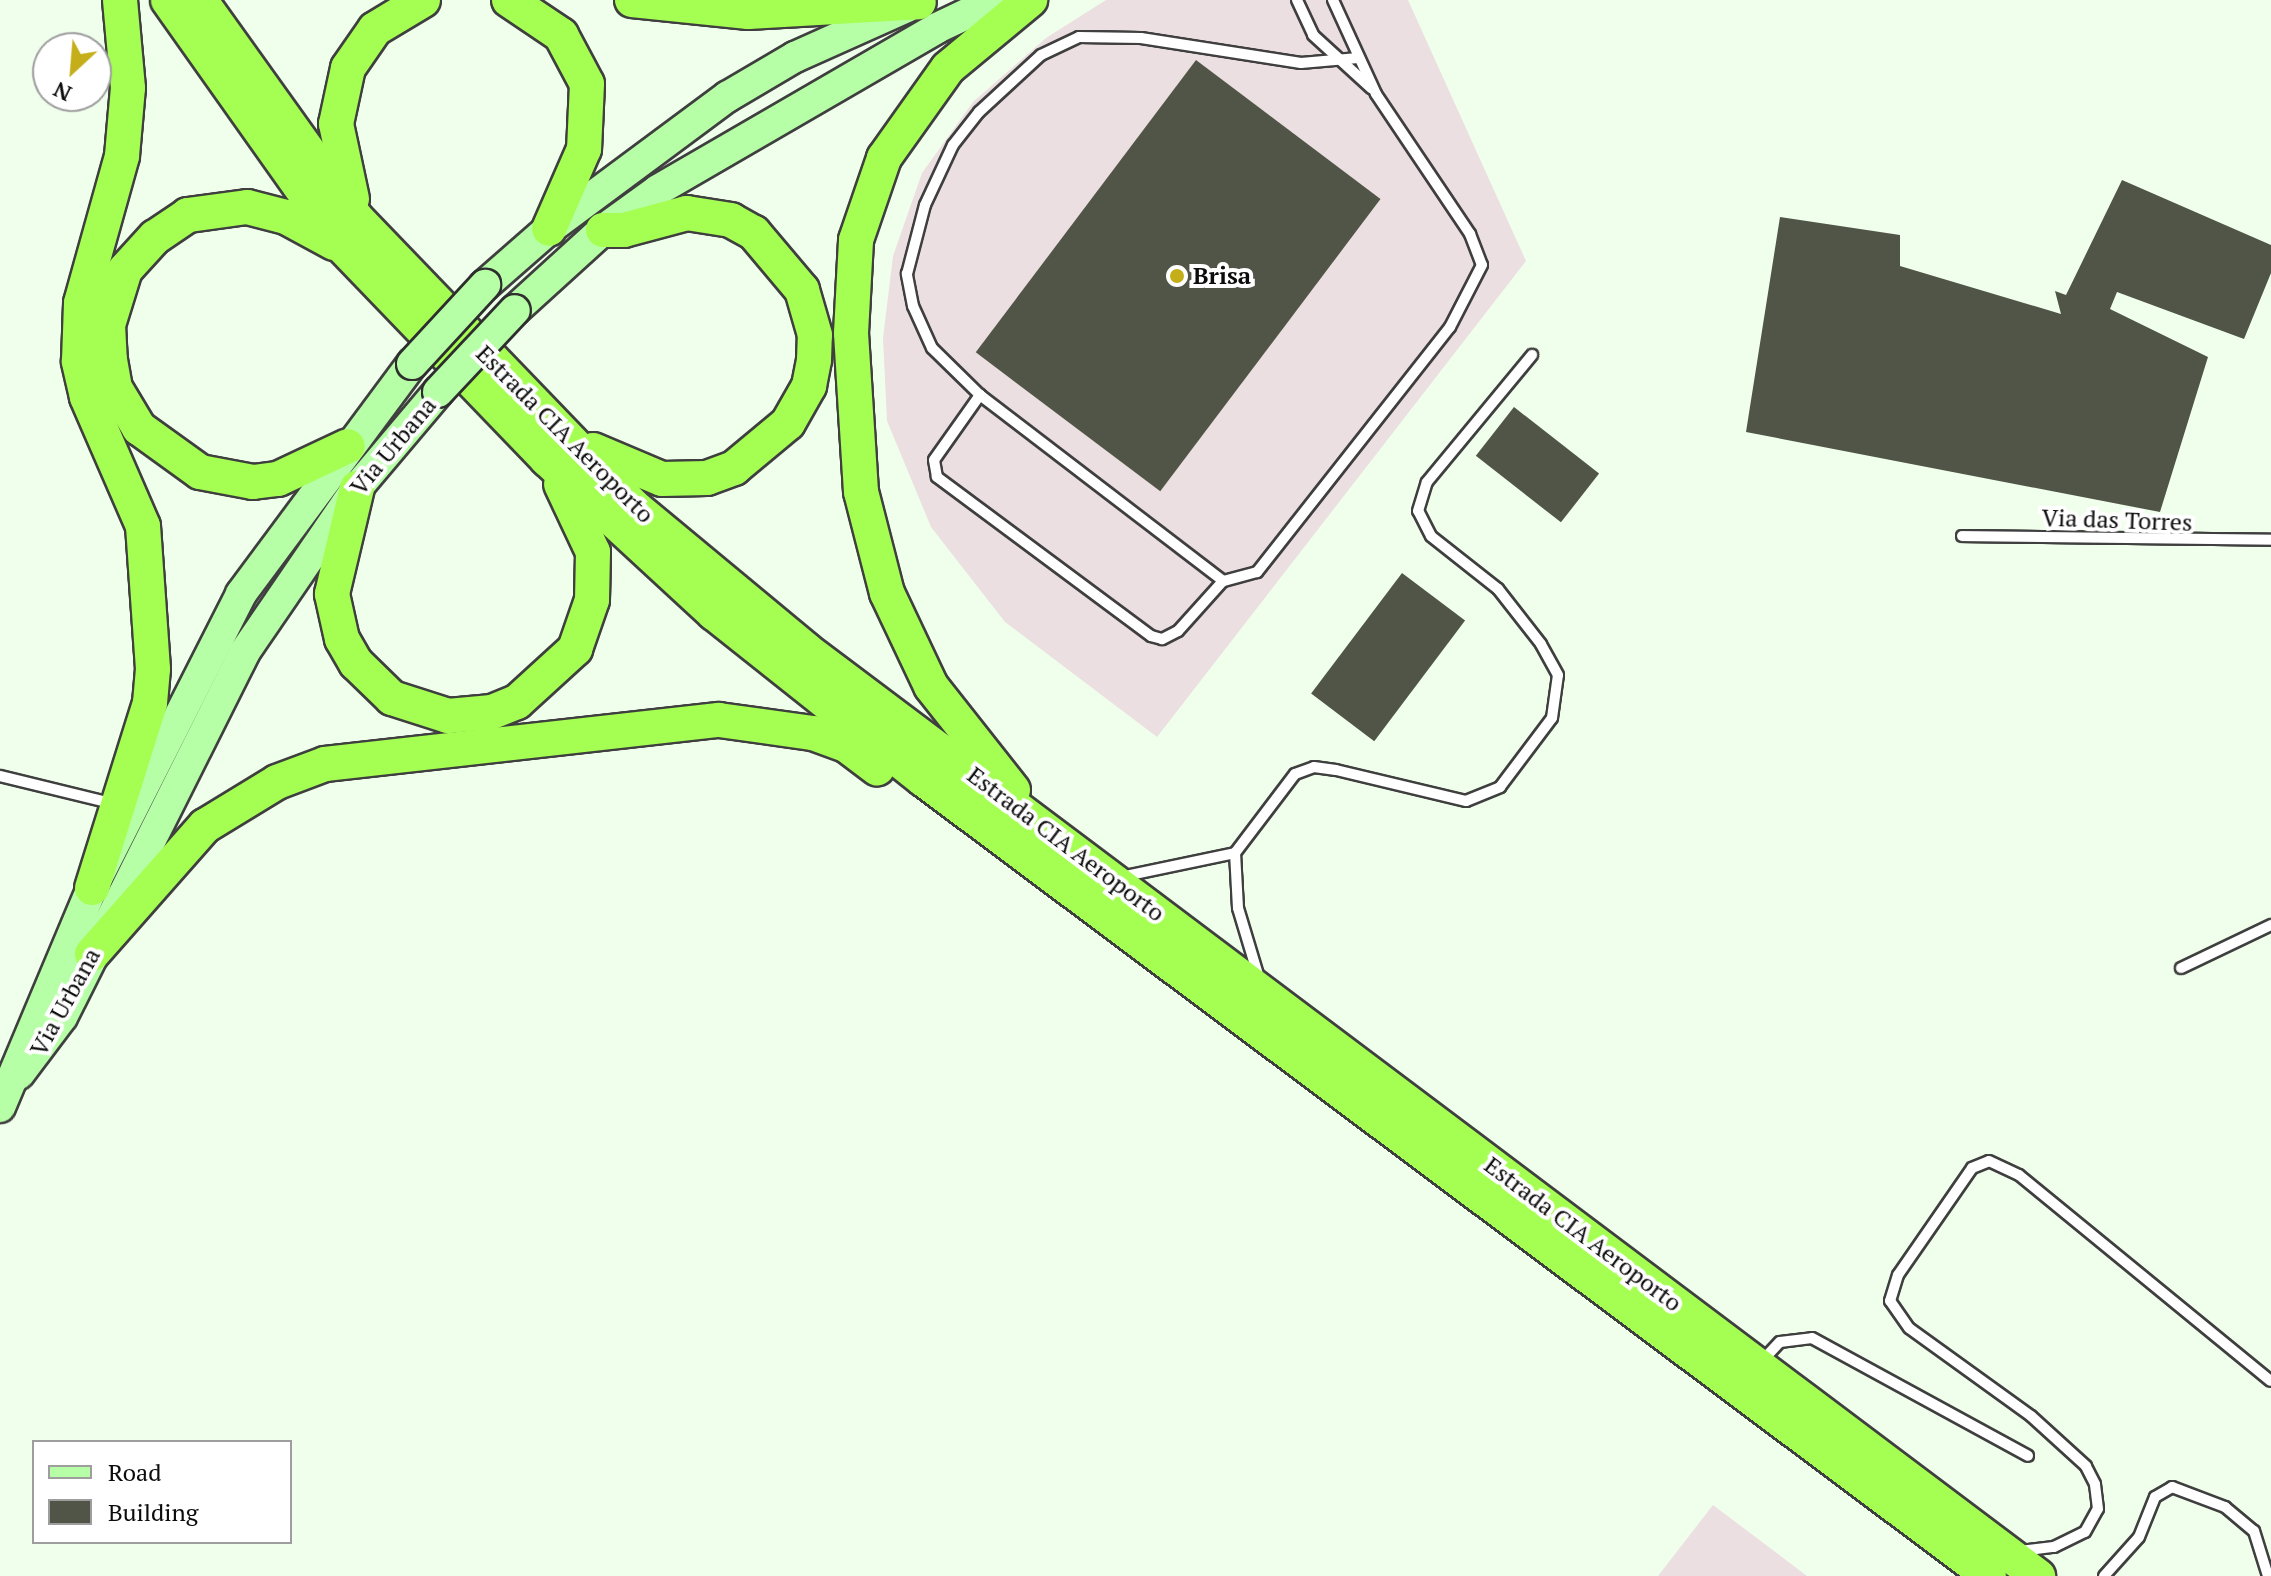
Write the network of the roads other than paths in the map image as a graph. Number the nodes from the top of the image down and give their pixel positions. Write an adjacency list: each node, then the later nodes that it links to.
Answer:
1 (120, 0): 27 (highway)
2 (168, 0): 17 (highway, Estrada CIA Aeroporto)
3 (200, 0): 17 (highway, Estrada CIA Aeroporto)
4 (423, 0): 17 (highway)
5 (509, 0): 15 (highway)
6 (996, 0): 16 (main road, Via Urbana)
7 (1030, 0): 28 (highway)
8 (1297, 0): 13 (lane)
9 (1333, 0): 12 (lane)
10 (643, 1): 11 (highway)
11 (921, 1): 15 (main road, Via Urbana)
12 (1358, 58): 13 (lane); 14 (lane)
13 (1339, 64): 14 (lane); 19 (lane)
14 (1374, 90): 25 (lane)
15 (549, 229): 20 (main road, Via Urbana, bridge)
16 (603, 230): 21 (highway); 22 (main road, Via Urbana, bridge)
17 (350, 233): 20 (highway); 21 (highway, Estrada CIA Aeroporto)
18 (1532, 355): 29 (lane)
19 (980, 395): 25 (lane); 25 (lane)
20 (348, 446): 31 (main road, Via Urbana)
21 (556, 449): 22 (highway); 28 (highway, Estrada CIA Aeroporto); 37 (highway, Estrada CIA Aeroporto)
22 (357, 488): 33 (main road, Via Urbana)
23 (1962, 536): 24 (lane, Via das Torres)
24 (2271, 540)
25 (1223, 581)
26 (0, 776): 27 (lane)
27 (117, 804): 31 (highway)
28 (1044, 828): 30 (highway, Estrada CIA Aeroporto)
29 (1235, 853): 30 (lane); 35 (lane)
30 (1114, 879): 35 (highway, Estrada CIA Aeroporto)
31 (92, 888): 36 (main road, Via Urbana)
32 (2271, 925): 34 (lane)
33 (92, 954): 36 (main road, Via Urbana); 37 (highway)
34 (2181, 968)
35 (1263, 992): 39 (highway, Estrada CIA Aeroporto)
36 (14, 1078): 38 (main road)
37 (1351, 1099): 42 (highway, Estrada CIA Aeroporto)
38 (0, 1107)
39 (1758, 1365): 41 (lane); 42 (highway, Estrada CIA Aeroporto)
40 (2271, 1381): 42 (lane)
41 (2028, 1456)
42 (1998, 1564): 43 (highway, Estrada CIA Aeroporto)
43 (2038, 1576)
44 (2104, 1576): 45 (lane)
45 (2268, 1576)

